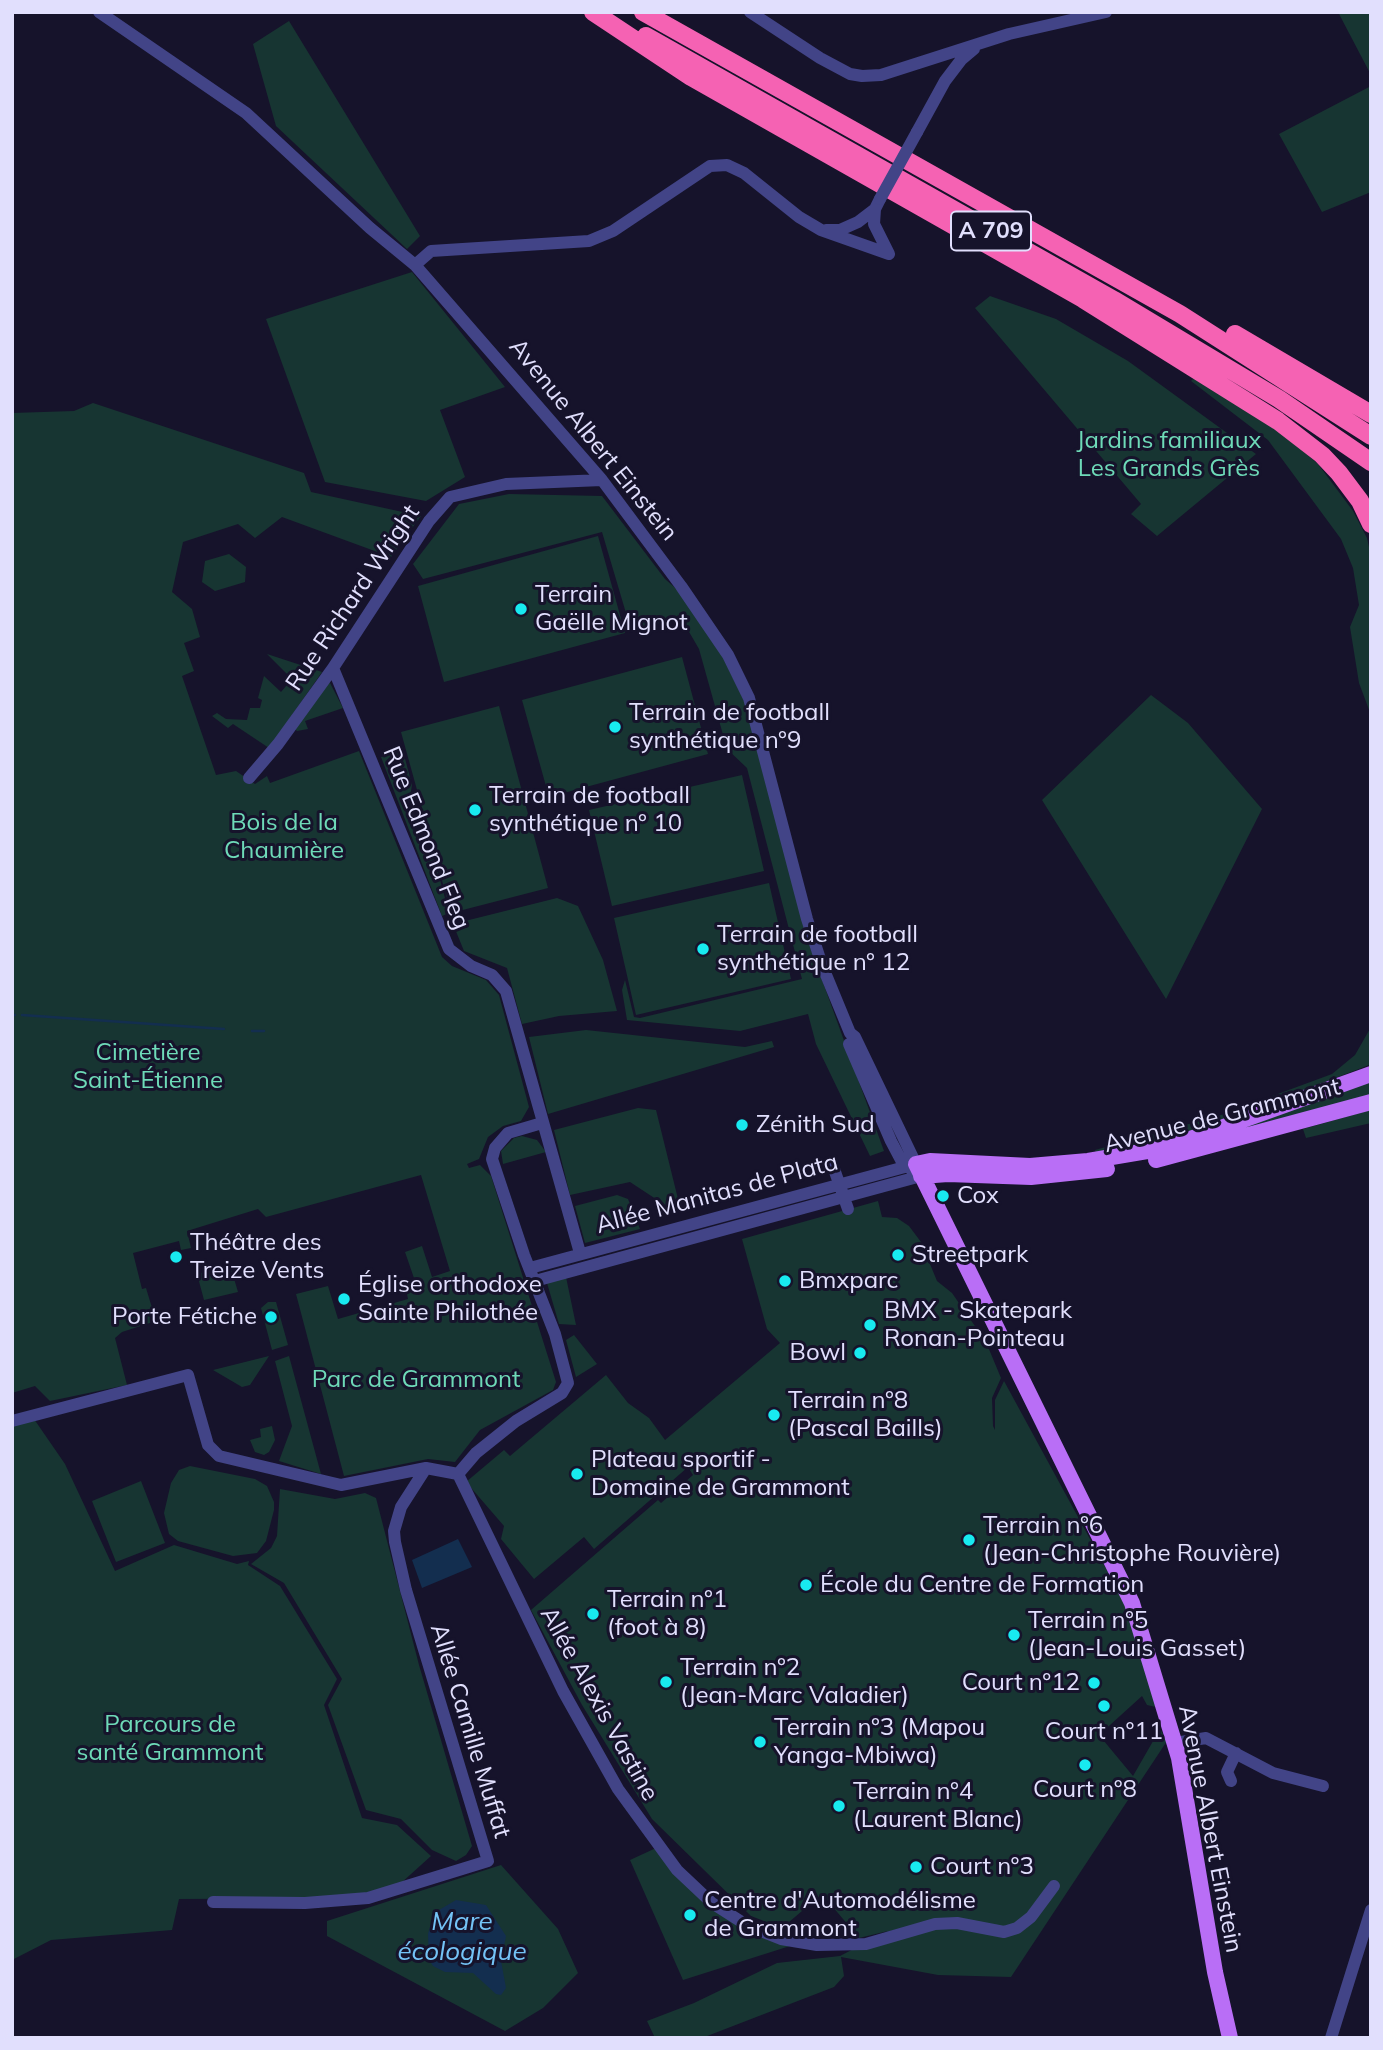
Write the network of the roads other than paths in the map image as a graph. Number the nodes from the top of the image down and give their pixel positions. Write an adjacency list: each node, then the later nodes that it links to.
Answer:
1 (593, 12): 18 (highway)
2 (603, 12): 16 (highway, A 709)
3 (643, 12): 11 (highway, A 709)
4 (750, 12): 7 (street)
5 (1106, 12): 7 (street)
6 (100, 13): 10 (street, Avenue Albert Einstein)
7 (981, 44): 8 (street, bridge)
8 (877, 204): 9 (street); 9 (street)
9 (821, 230): 10 (street)
10 (415, 265): 17 (street, Avenue Albert Einstein)
11 (1180, 314): 12 (highway); 15 (highway, A 709)
12 (1321, 383): 13 (highway); 14 (highway)
13 (1371, 406)
14 (1371, 414)
15 (1371, 436)
16 (1371, 462)
17 (601, 480): 19 (street, Rue Richard Wright); 26 (street, Avenue Albert Einstein)
18 (1371, 524)
19 (333, 668): 20 (street, Rue Richard Wright); 23 (street, Rue Edmond Fleg)
20 (249, 778)
21 (1371, 1074): 25 (main road, Avenue de Grammont)
22 (1371, 1102): 25 (main road, Avenue de Grammont)
23 (542, 1123): 31 (street, Rue Edmond Fleg); 32 (street)
24 (833, 1166): 28 (street)
25 (1085, 1167): 26 (main road, Avenue de Grammont); 27 (main road, Avenue de Grammont)
26 (914, 1169): 27 (main road, Avenue de Grammont); 28 (street, Allée Manitas de Plata); 29 (main road, Avenue Albert Einstein); 30 (street, Allée Manitas de Plata)
27 (948, 1174): 29 (main road)
28 (839, 1182): 30 (street); 31 (street, Allée Manitas de Plata)
29 (932, 1198): 37 (main road, Avenue Albert Einstein)
30 (846, 1203): 33 (street, Allée Manitas de Plata)
31 (580, 1252): 32 (street, Allée Manitas de Plata)
32 (530, 1268): 33 (street)
33 (535, 1281): 36 (street)
34 (12, 1421): 35 (street)
35 (426, 1468): 36 (street); 42 (street, Allée Camille Muffat)
36 (458, 1474): 41 (street, Allée Alexis Vastine)
37 (1175, 1743): 38 (street); 44 (main road, Avenue Albert Einstein)
38 (1236, 1753): 39 (street); 40 (street)
39 (1231, 1781)
40 (1323, 1786)
41 (1054, 1886)
42 (213, 1902)
43 (1371, 1910): 45 (street)
44 (1230, 2038)
45 (1331, 2038)

